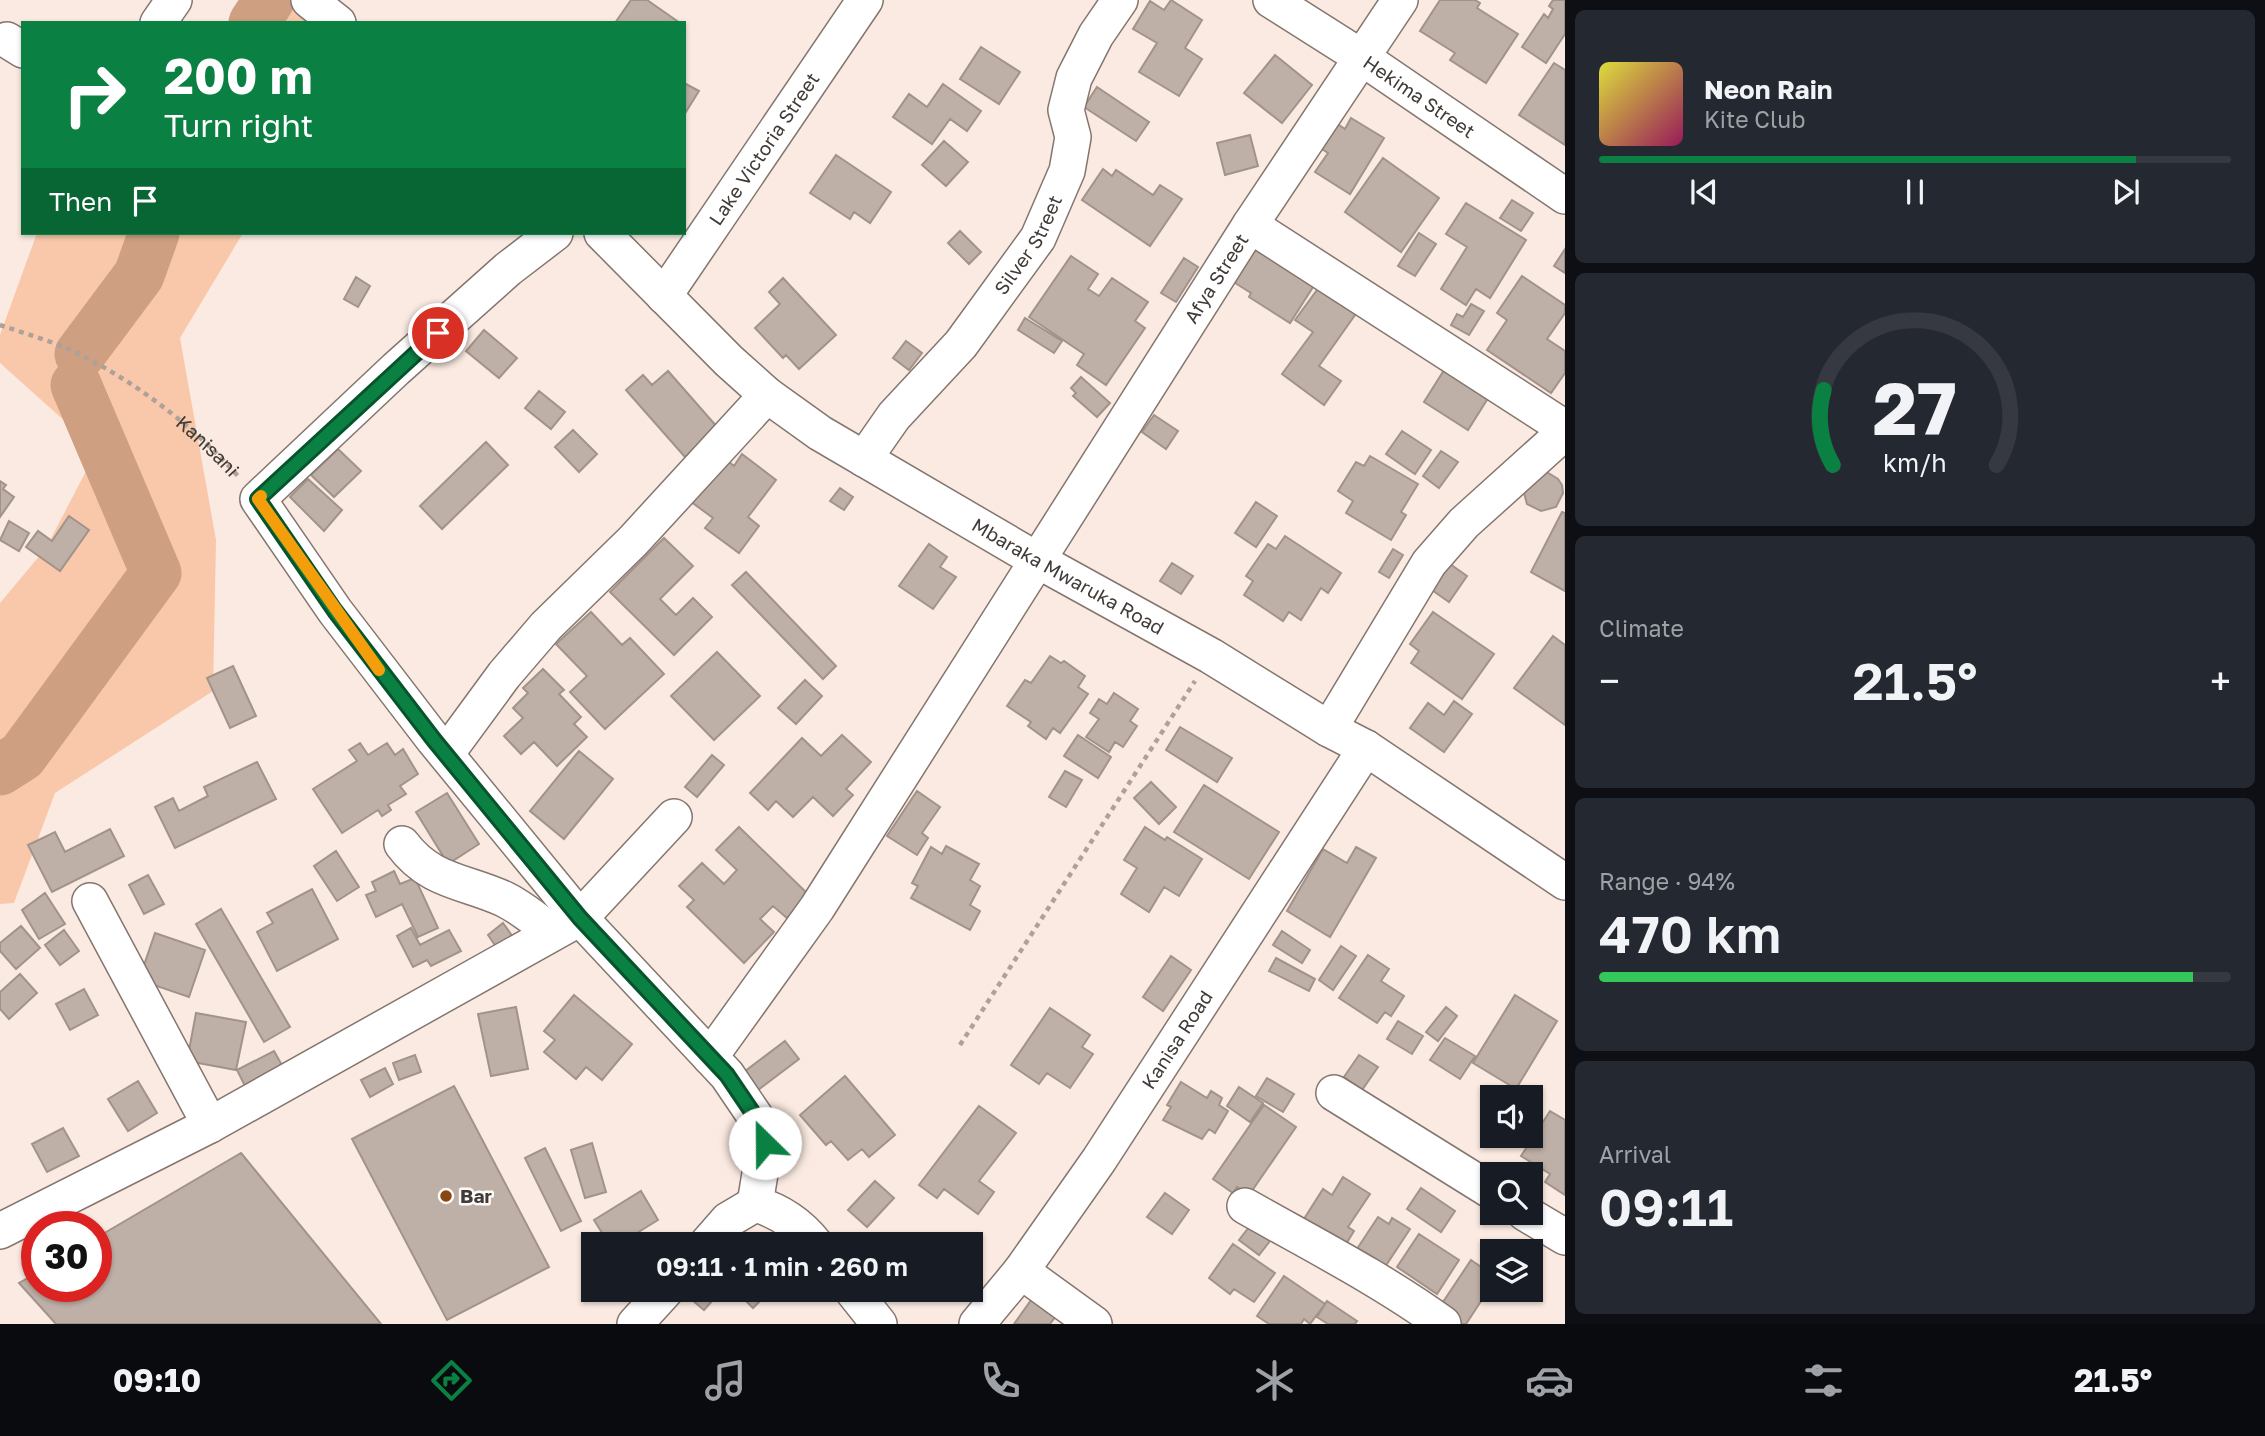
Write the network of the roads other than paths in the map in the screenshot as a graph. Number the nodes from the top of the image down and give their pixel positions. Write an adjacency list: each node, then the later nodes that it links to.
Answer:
1 (174, 0): 7 (street)
2 (309, 0): 8 (street)
3 (865, 0): 14 (street, Lake Victoria Street)
4 (1120, 0): 17 (street, Silver Street)
5 (1272, 0): 9 (street, Hekima Street)
6 (1399, 0): 9 (street, Afya Street)
7 (159, 21)
8 (335, 21)
9 (1361, 57): 10 (street, Hekima Street); 11 (street, Afya Street)
10 (1565, 196)
11 (1250, 225): 16 (street); 18 (street, Afya Street)
12 (552, 235): 21 (street)
13 (604, 235): 14 (street, Mbaraka Mwaruka Road)
14 (664, 296): 15 (street, Mbaraka Mwaruka Road)
15 (767, 396): 17 (street, Mbaraka Mwaruka Road); 21 (street)
16 (1565, 430): 19 (street)
17 (864, 459): 18 (street, Mbaraka Mwaruka Road)
18 (1037, 560): 19 (street, Mbaraka Mwaruka Road); 27 (street, Afya Street)
19 (1329, 729): 20 (street, Mbaraka Mwaruka Road)
20 (1366, 748): 24 (street, Mbaraka Mwaruka Road); 38 (street, Kanisa Road)
21 (446, 754): 26 (street)
22 (674, 817): 26 (street)
23 (402, 844): 26 (street)
24 (1565, 882)
25 (90, 901): 29 (street)
26 (567, 925): 27 (street); 29 (street)
27 (710, 1057): 31 (street)
28 (1334, 1093): 30 (street)
29 (210, 1125): 34 (street)
30 (1480, 1184)
31 (755, 1204): 35 (street); 36 (street)
32 (1245, 1206): 41 (street)
33 (1543, 1224): 37 (street)
34 (0, 1231)
35 (718, 1232)
36 (806, 1232)
37 (1565, 1237)
38 (1021, 1271): 44 (street, Kanisa Road); 45 (street)
39 (655, 1302): 42 (street)
40 (862, 1302): 43 (street)
41 (1407, 1314): 46 (street)
42 (635, 1324)
43 (879, 1324)
44 (977, 1324)
45 (1094, 1324)
46 (1443, 1324)

